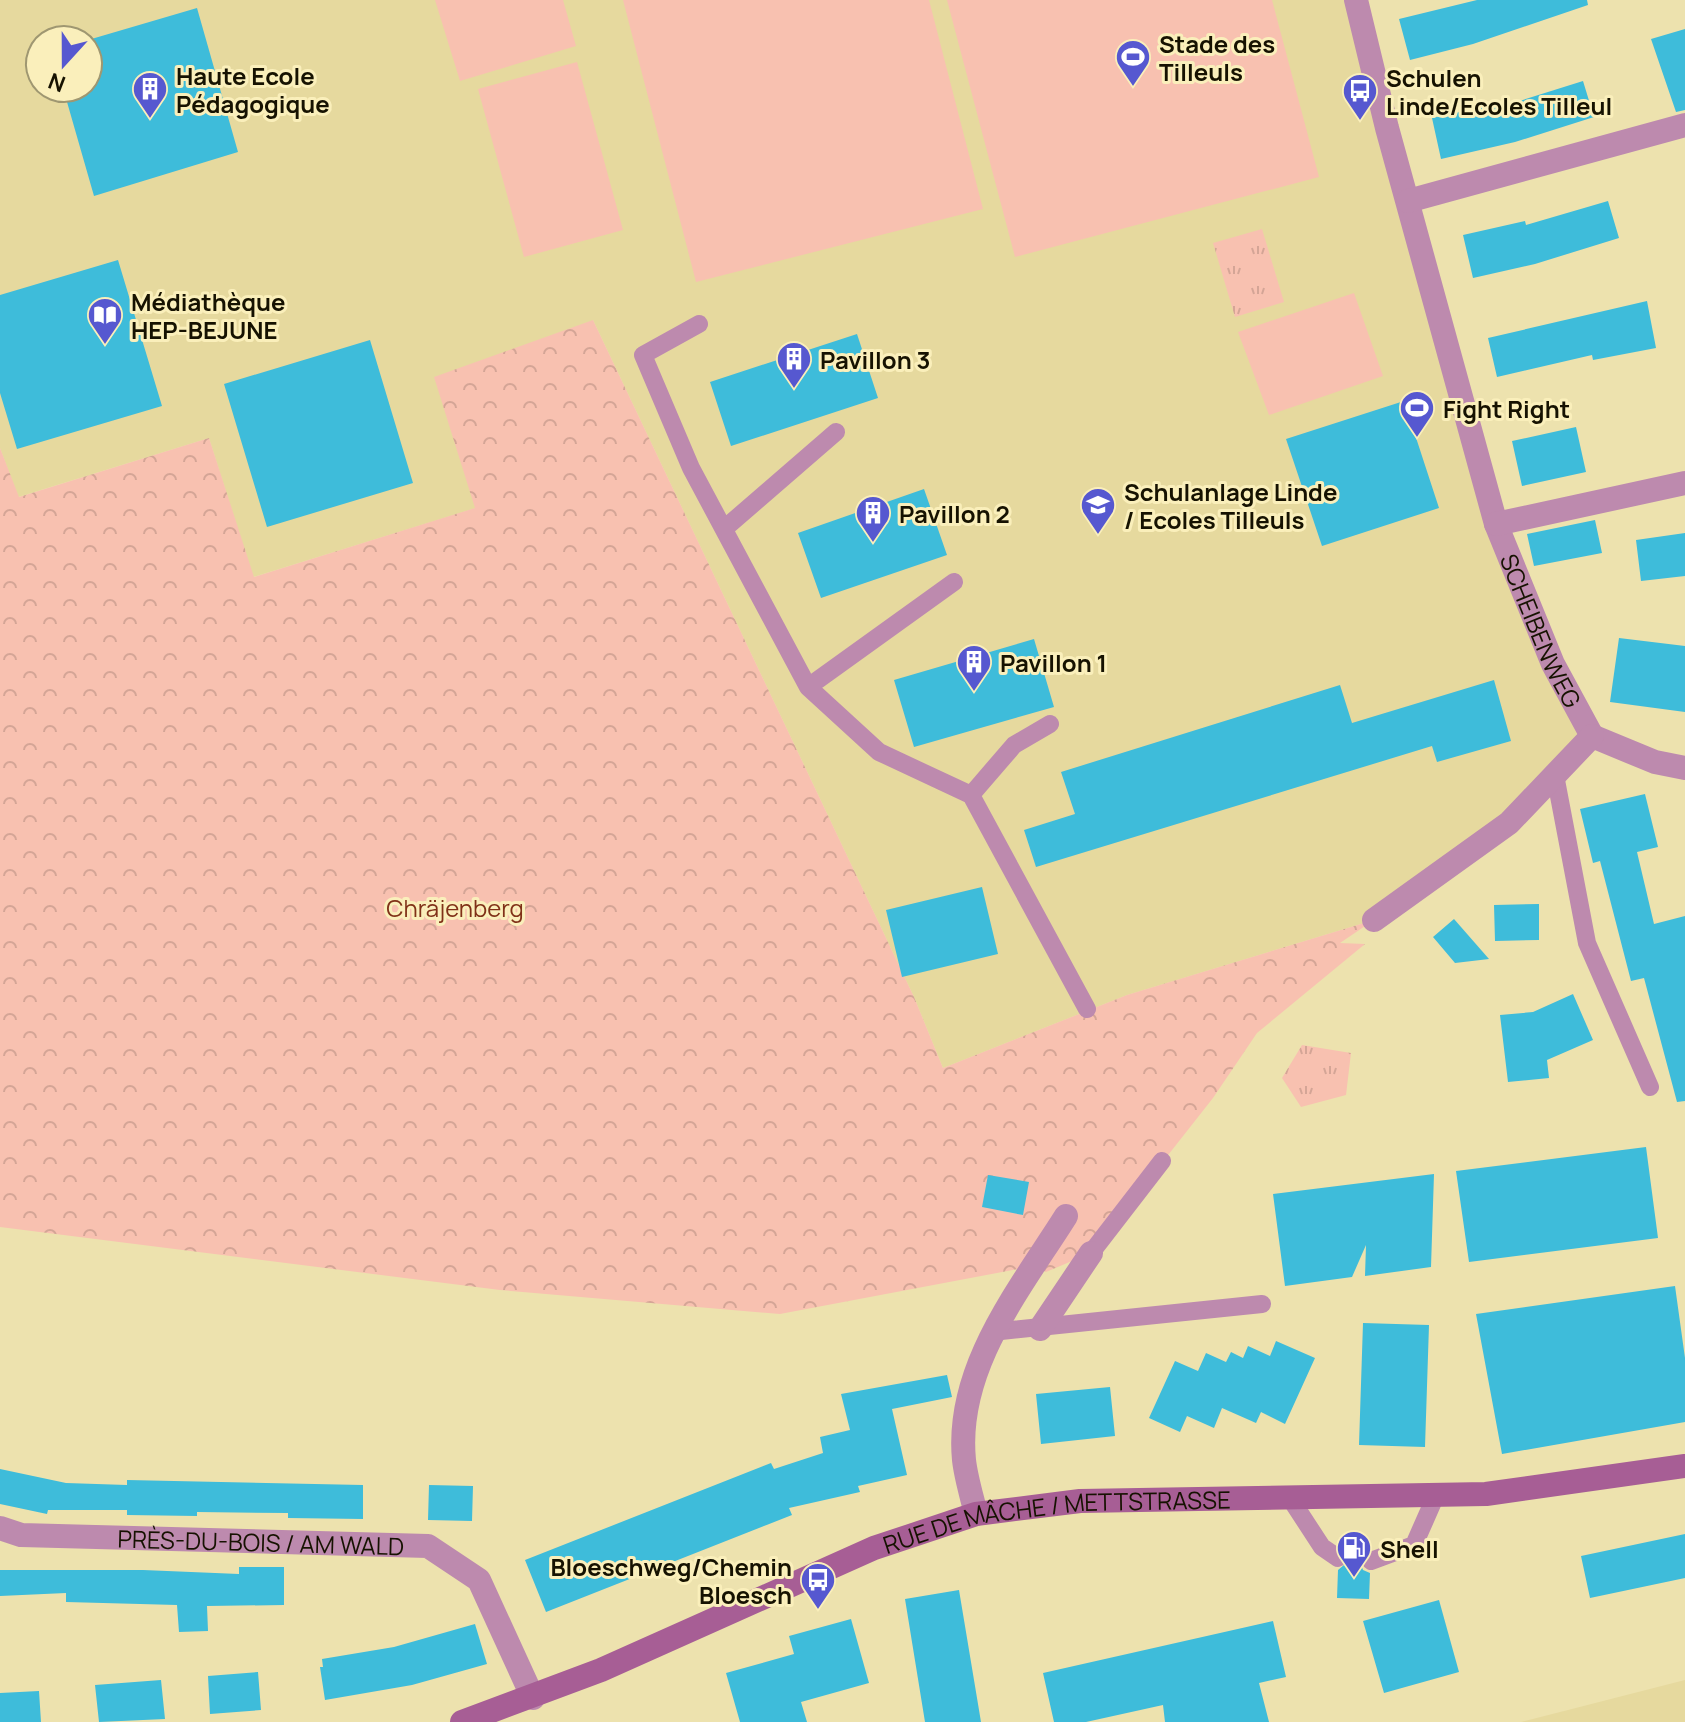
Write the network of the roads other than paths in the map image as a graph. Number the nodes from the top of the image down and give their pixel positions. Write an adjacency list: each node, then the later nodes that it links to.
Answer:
1 (1356, 0): 3 (street, SCHEIBENWEG)
2 (1685, 125): 3 (street)
3 (1408, 201): 7 (street, SCHEIBENWEG)
4 (699, 324): 8 (lane)
5 (836, 432): 8 (lane)
6 (1685, 483): 7 (street)
7 (1496, 524): 12 (street, SCHEIBENWEG)
8 (724, 529): 10 (lane)
9 (954, 582): 10 (lane)
10 (808, 687): 15 (lane)
11 (1050, 724): 15 (lane)
12 (1592, 736): 13 (street); 14 (street)
13 (1685, 768)
14 (1555, 775): 16 (street); 18 (lane)
15 (971, 795): 17 (lane)
16 (1374, 920)
17 (1087, 1009)
18 (1650, 1087)
19 (1162, 1161): 21 (lane)
20 (1066, 1216): 25 (street)
21 (1091, 1253): 24 (street)
22 (1262, 1304): 24 (lane)
23 (1180, 1323): 24 (lane)
24 (1040, 1329): 25 (lane)
25 (992, 1332): 29 (street)
26 (1685, 1466): 27 (main road, RUE DE MÂCHE / METTSTRASSE)
27 (1436, 1495): 28 (main road, RUE DE MÂCHE / METTSTRASSE); 32 (lane)
28 (1290, 1498): 29 (main road, RUE DE MÂCHE / METTSTRASSE); 31 (lane)
29 (976, 1514): 33 (main road, RUE DE MÂCHE / METTSTRASSE)
30 (0, 1528): 33 (street, PRÈS-DU-BOIS / AM WALD)
31 (1338, 1558)
32 (1371, 1561)
33 (533, 1698): 34 (main road, RUE DE MÂCHE / METTSTRASSE)
34 (462, 1722)

